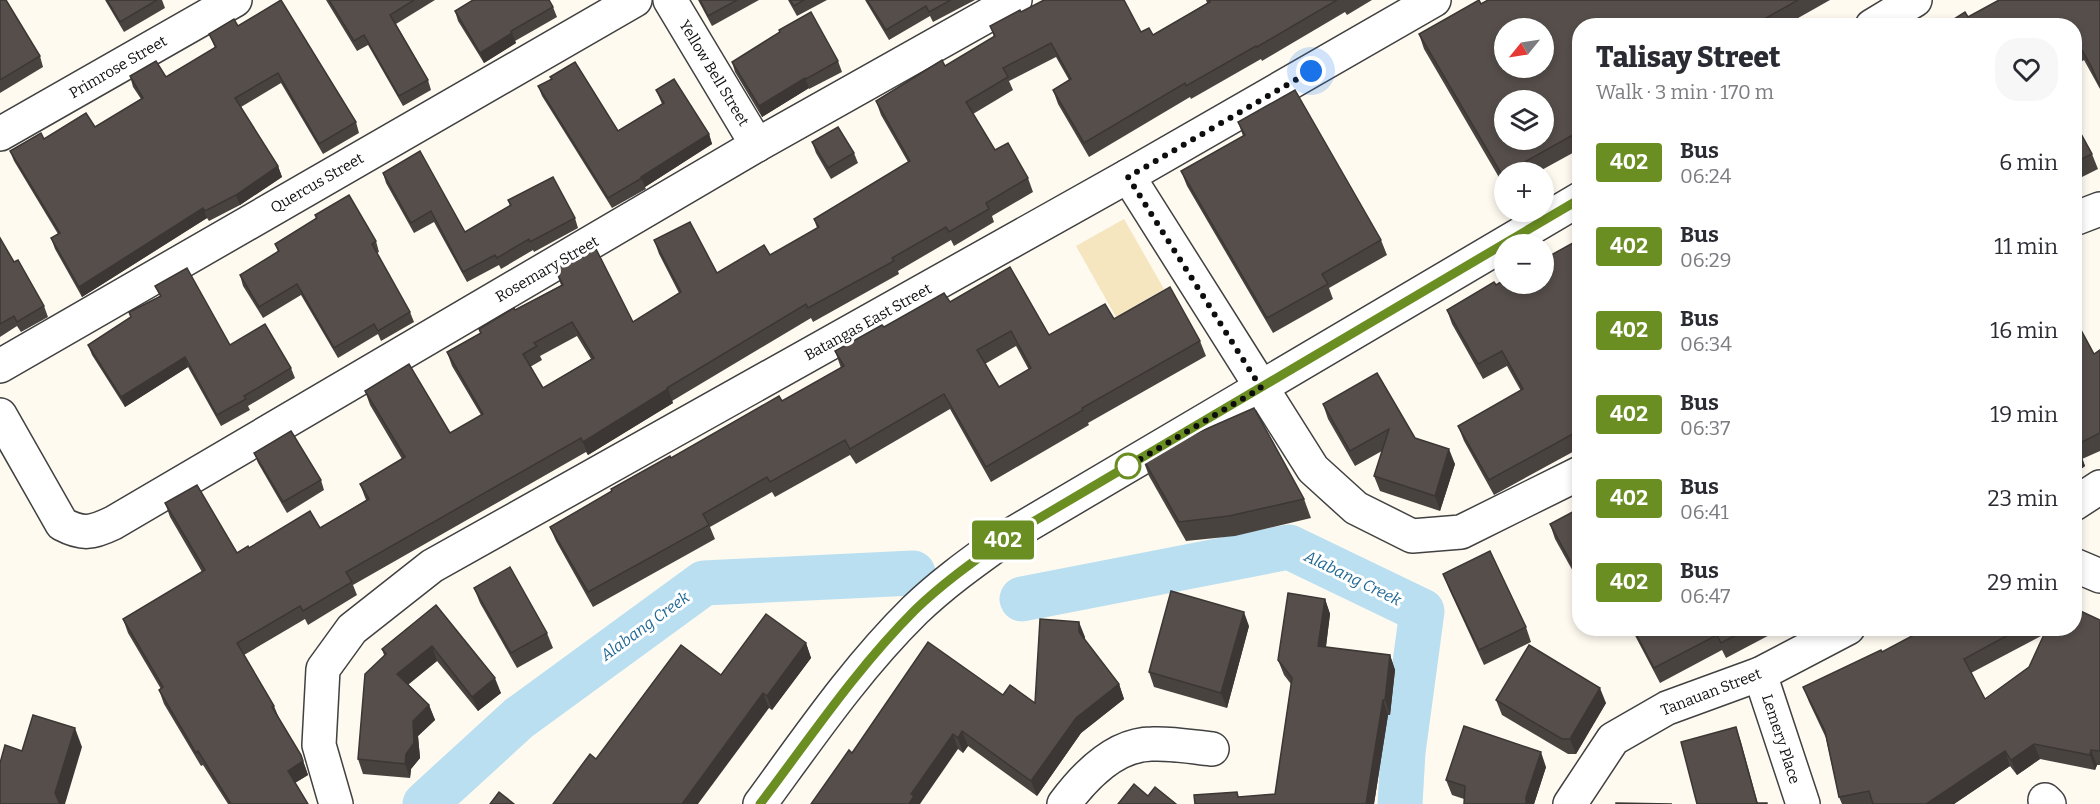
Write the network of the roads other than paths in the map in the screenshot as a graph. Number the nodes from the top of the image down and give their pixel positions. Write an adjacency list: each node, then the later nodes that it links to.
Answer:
1 (235, 0): 8 (street, Primrose Street)
2 (635, 0): 14 (street, Quercus Street)
3 (670, 0): 9 (street, Yellow Bell Street)
4 (1015, 0): 9 (street, Rosemary Street)
5 (1434, 0): 10 (street, Batangas East Street)
6 (1915, 0): 7 (street)
7 (1885, 18)
8 (0, 134)
9 (757, 145): 16 (street, Rosemary Street)
10 (1128, 177): 15 (street); 25 (street, Batangas East Street)
11 (1572, 204): 15 (street)
12 (2100, 209): 13 (street)
13 (2082, 216)
14 (0, 366)
15 (1261, 388): 17 (street); 26 (street)
16 (0, 415)
17 (1572, 477)
18 (2100, 487): 19 (street)
19 (2082, 499)
20 (2082, 568): 21 (street)
21 (2100, 576)
22 (1833, 636): 23 (street, Tanauan Street)
23 (1760, 674): 28 (street, Tanauan Street); 29 (street, Lemery Place)
24 (1212, 749): 27 (street)
25 (336, 804)
26 (760, 804)
27 (1064, 804)
28 (1570, 804)
29 (1803, 804)

